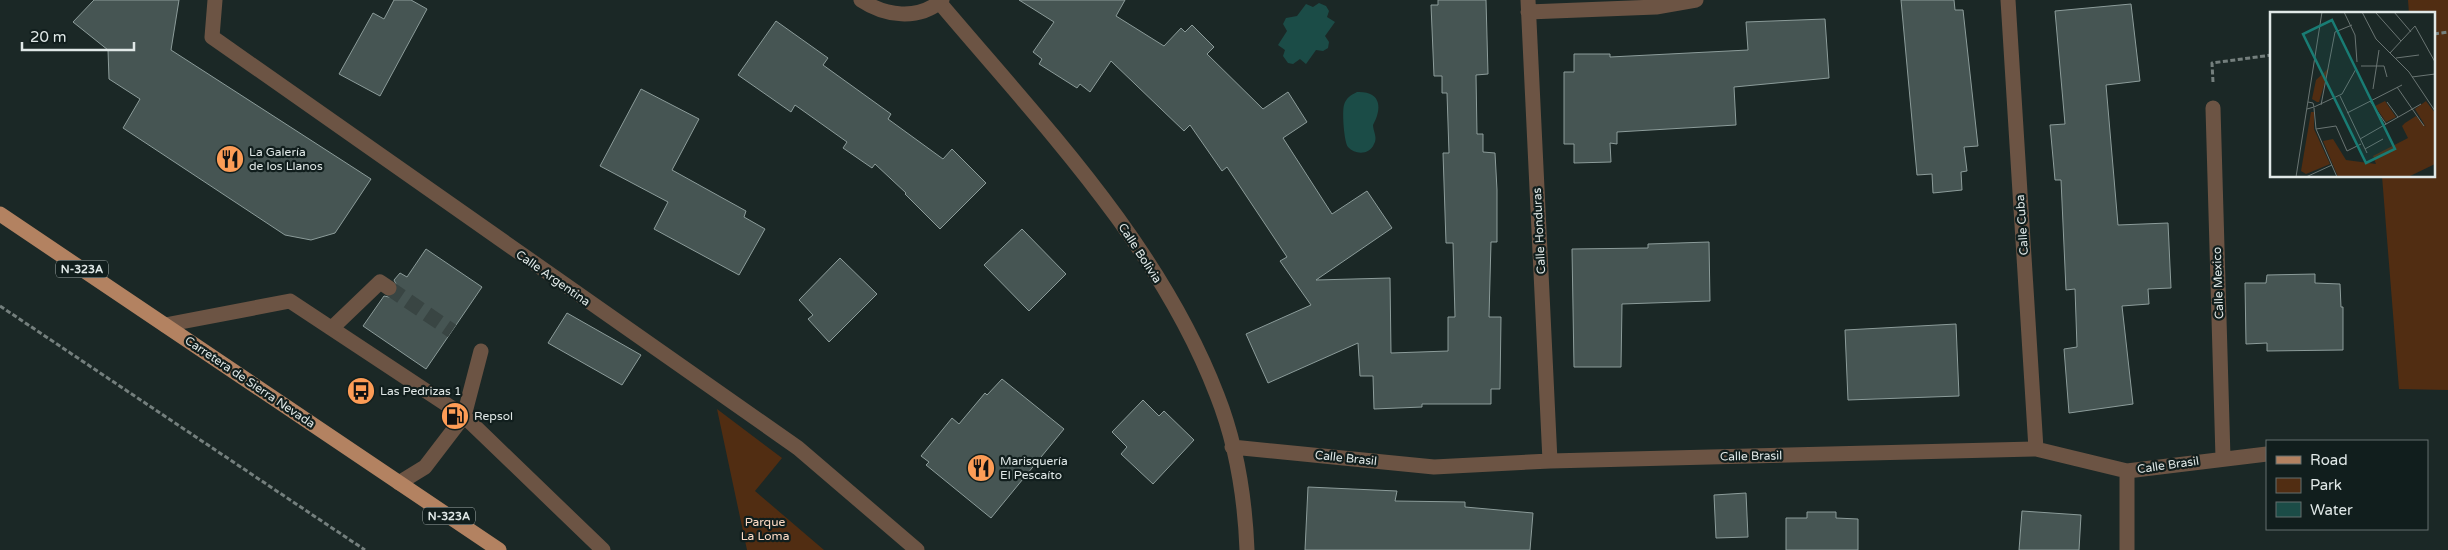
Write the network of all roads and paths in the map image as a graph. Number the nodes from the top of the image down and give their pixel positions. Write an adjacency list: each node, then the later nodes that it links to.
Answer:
1 (214, 0): 26 (street, Calle Argentina)
2 (861, 0): 5 (street)
3 (1696, 0): 6 (street)
4 (2008, 0): 17 (street, Calle Cuba)
5 (940, 1): 16 (street, Calle Bolivia)
6 (1528, 6): 20 (street, Calle Honduras)
7 (2270, 55): 8 (path)
8 (2213, 108): 19 (street, Calle Mexico)
9 (0, 214): 12 (main road, Carretera de Sierra Nevada / N-323A)
10 (388, 288): 13 (street)
11 (0, 306): 23 (path)
12 (165, 325): 13 (street); 22 (main road, Carretera de Sierra Nevada / N-323A)
13 (332, 328): 15 (street)
14 (481, 351): 15 (street)
15 (464, 416): 22 (street); 25 (street)
16 (1232, 447): 20 (street, Calle Brasil); 27 (street, Calle Bolivia)
17 (2036, 449): 20 (street, Calle Brasil); 21 (street, Calle Brasil)
18 (2266, 454): 19 (street, Calle Brasil)
19 (2223, 458): 21 (street, Calle Brasil)
20 (1550, 461)
21 (2127, 471): 28 (street)
22 (399, 483): 24 (main road, Carretera de Sierra Nevada / N-323A)
23 (366, 550)
24 (499, 550)
25 (603, 550)
26 (917, 550)
27 (1247, 550)
28 (2128, 550)

